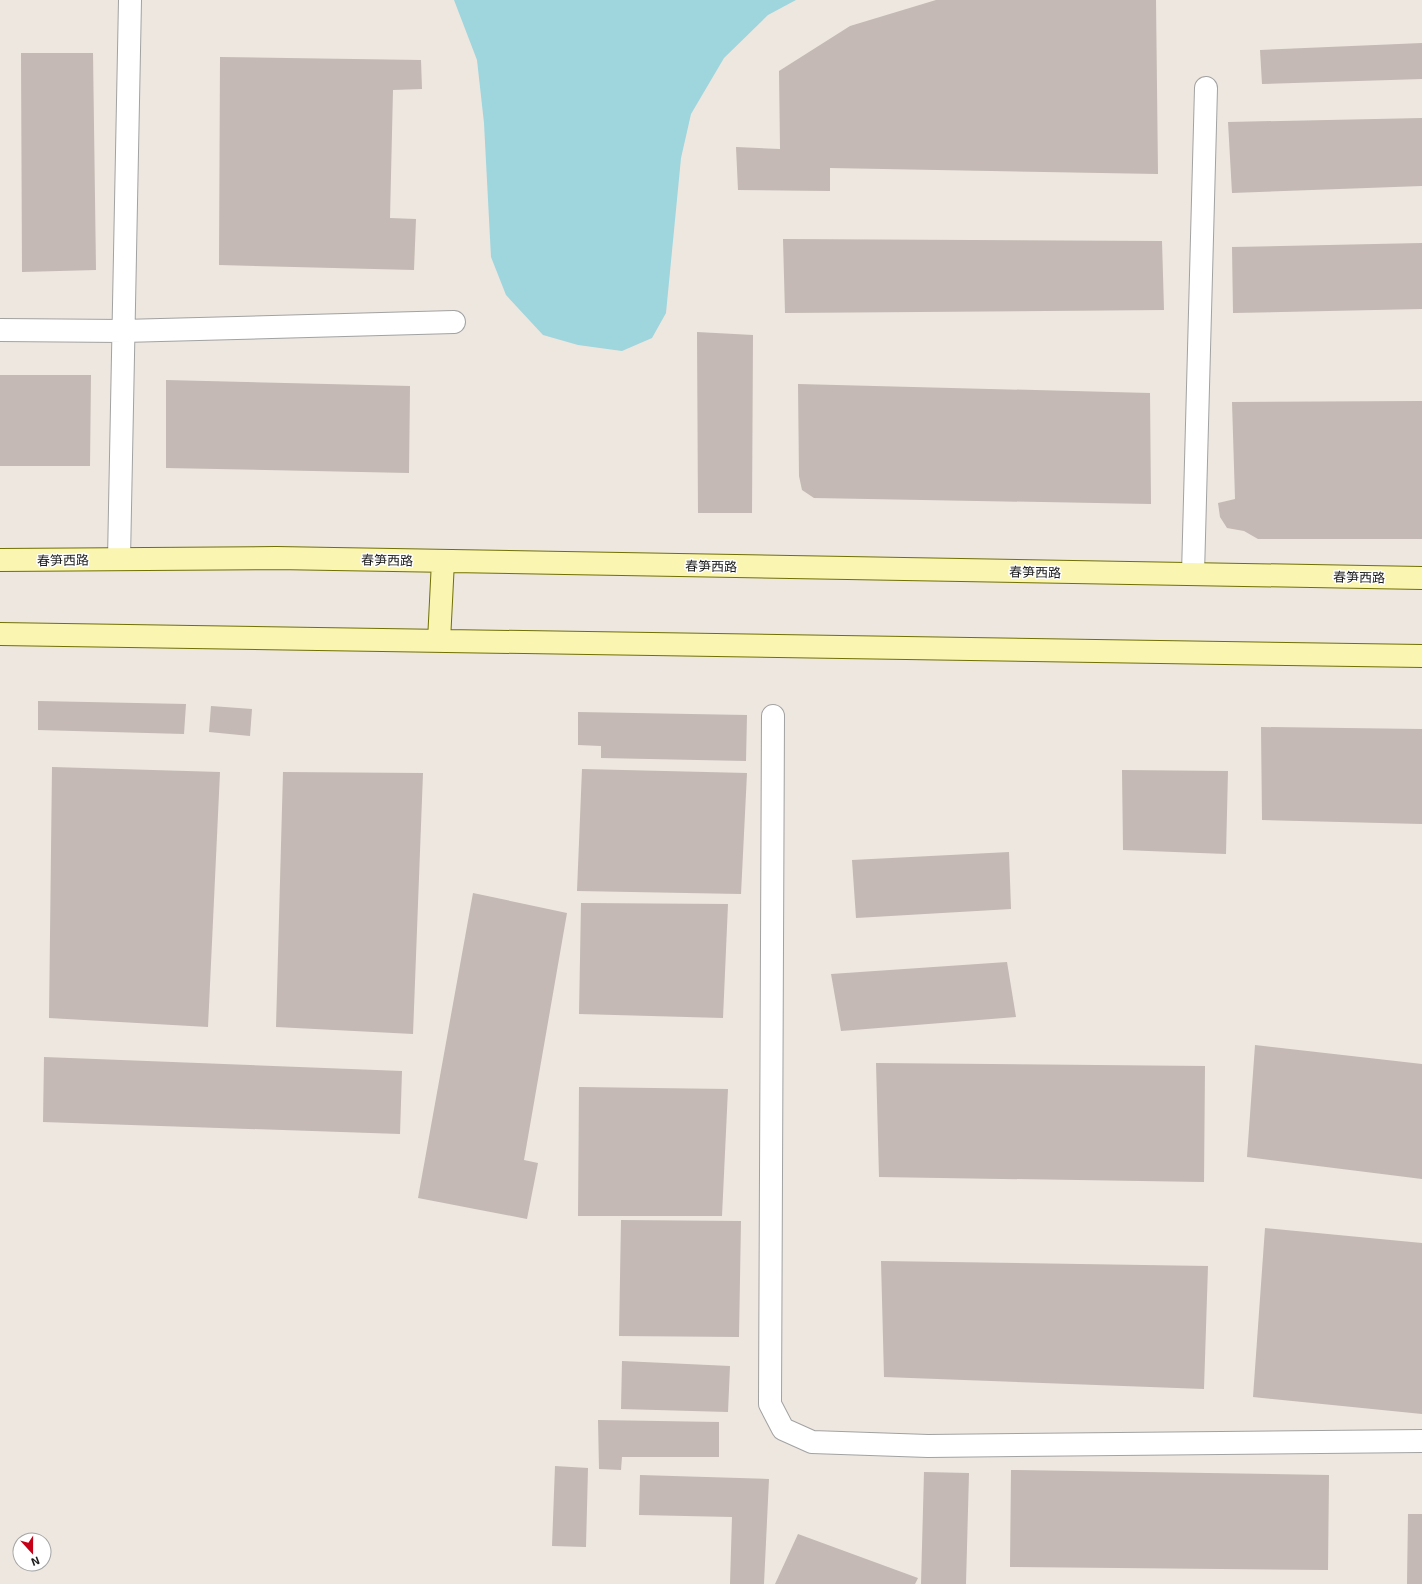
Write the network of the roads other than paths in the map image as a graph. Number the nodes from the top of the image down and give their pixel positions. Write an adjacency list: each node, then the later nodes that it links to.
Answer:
1 (130, 0): 5 (street)
2 (1206, 88): 9 (street)
3 (454, 322): 5 (street)
4 (0, 330): 5 (street)
5 (123, 332): 6 (street)
6 (119, 559): 7 (main road, 春笋西路); 8 (main road, 春笋西路)
7 (0, 560)
8 (443, 561): 9 (main road, 春笋西路); 12 (main road)
9 (1193, 574): 10 (main road, 春笋西路)
10 (1422, 578)
11 (0, 634): 12 (main road)
12 (439, 641): 13 (main road)
13 (1422, 656)
14 (773, 716): 15 (street)
15 (1422, 1441)

